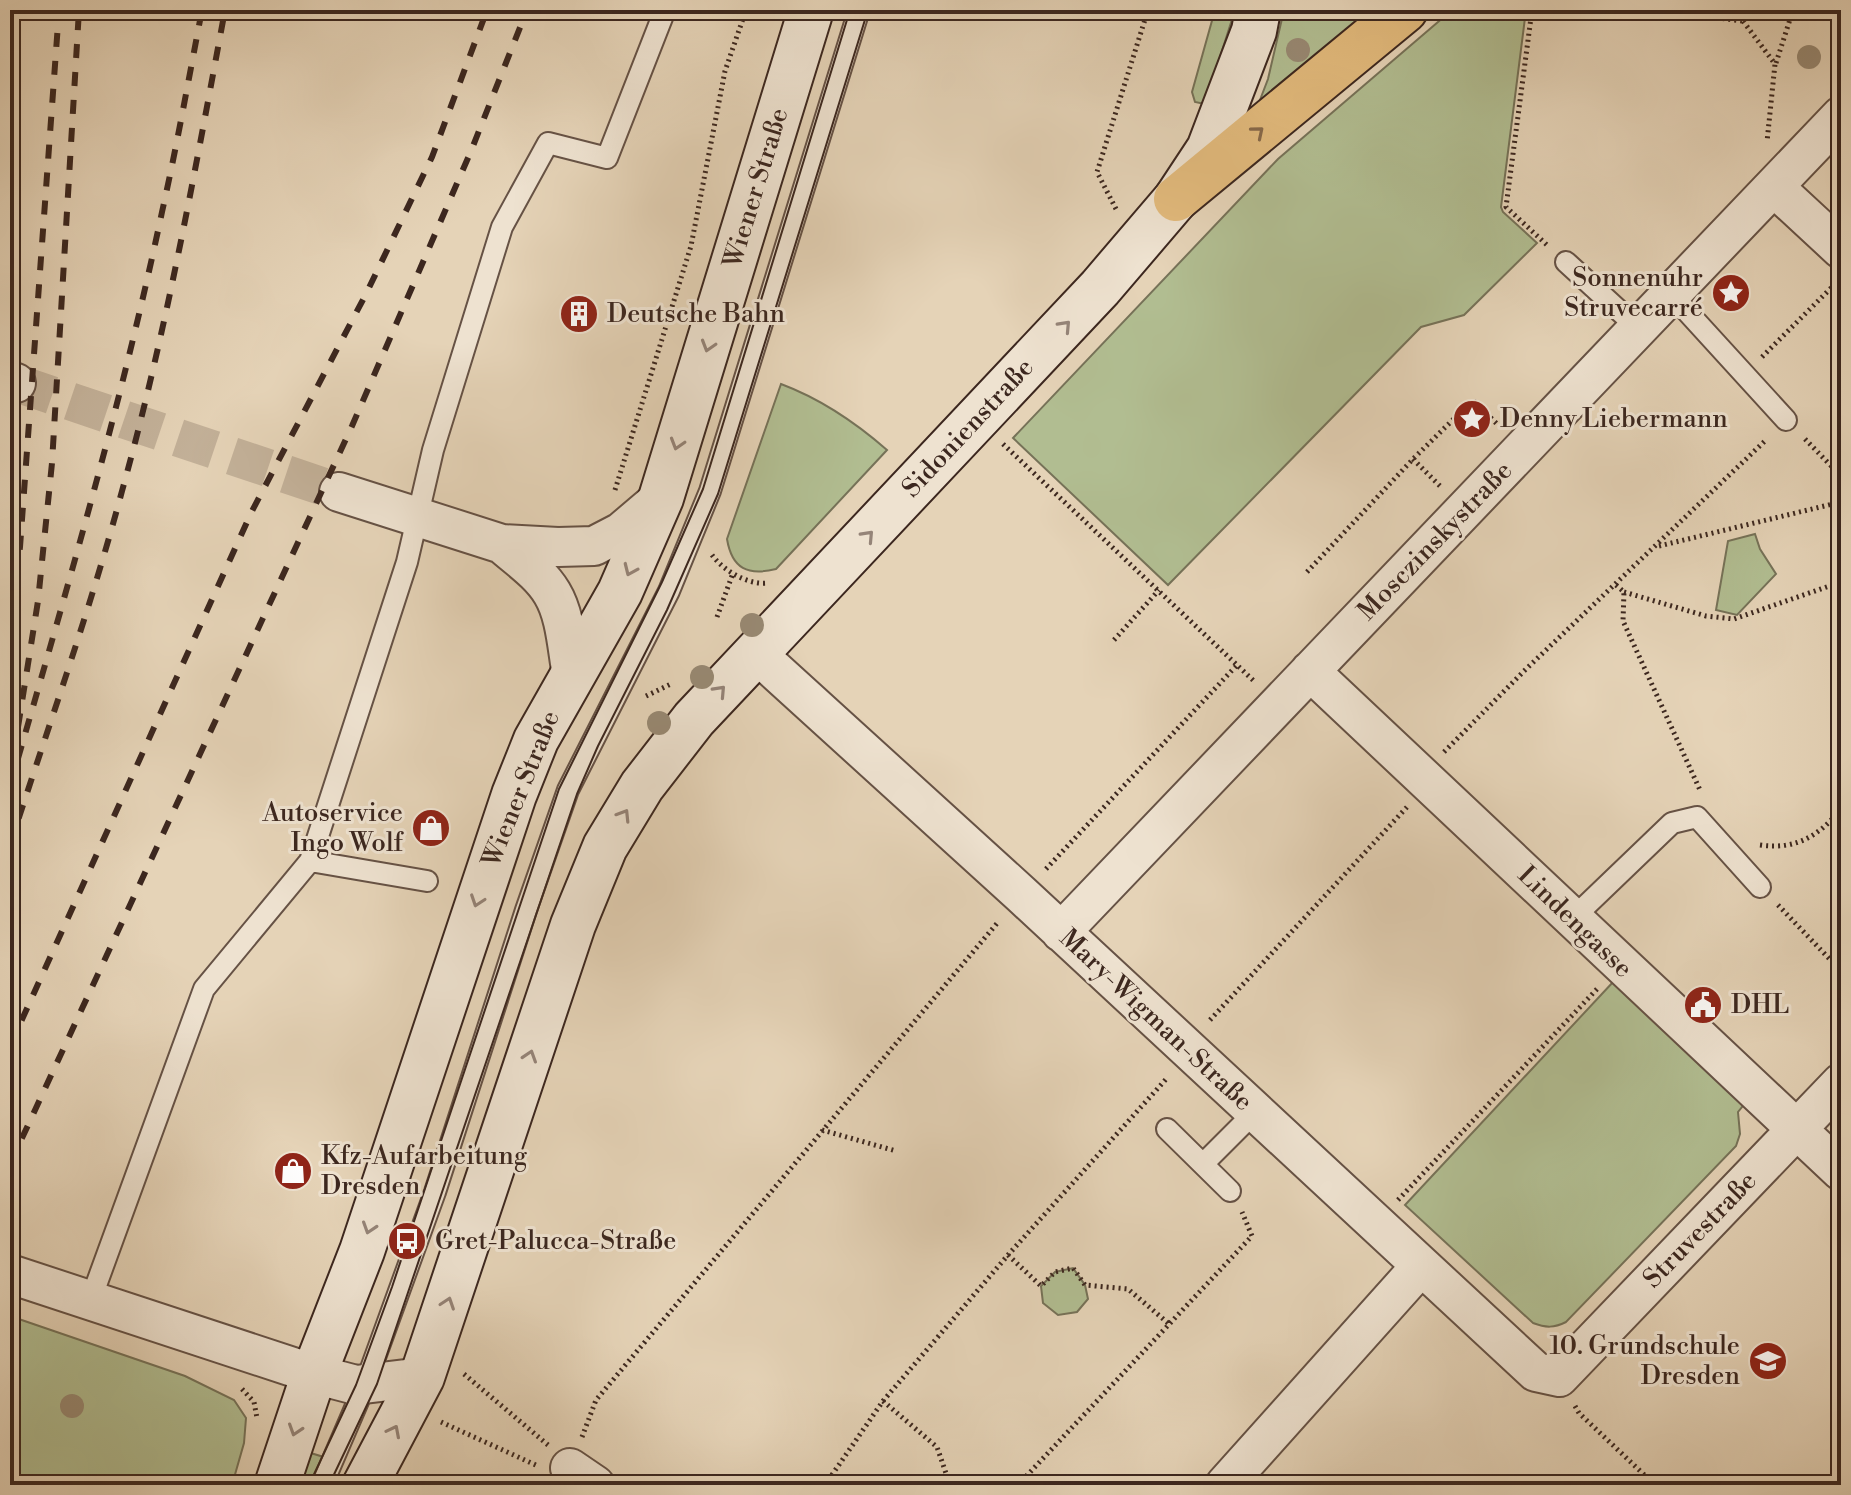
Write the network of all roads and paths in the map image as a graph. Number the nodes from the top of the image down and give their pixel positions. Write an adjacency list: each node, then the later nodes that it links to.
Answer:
1 (665, 10): 31 (lane)
2 (746, 10): 33 (path)
3 (811, 10): 29 (main road, Wiener Straße, one-way to 29)
4 (859, 10): 81 (lane)
5 (1148, 10): 17 (path)
6 (1258, 10): 16 (main road, Sidonienstraße)
7 (1405, 10): 16 (main road, one-way to 7)
8 (1532, 10): 19 (path)
9 (1657, 10): 12 (path)
10 (1739, 10): 12 (path)
11 (1793, 10): 13 (path)
12 (1743, 21): 13 (path)
13 (1775, 64): 15 (path)
14 (1841, 116): 15 (street, Mosczinskystraße)
15 (1774, 187): 18 (street); 21 (street, Mosczinskystraße)
16 (1176, 199): 45 (main road, Sidonienstraße, one-way to 16)
17 (1118, 213)
18 (1841, 249)
19 (1566, 262): 22 (lane)
20 (1841, 287): 23 (path)
21 (1671, 294): 22 (street, Mosczinskystraße); 23 (lane)
22 (1638, 328): 26 (street, Mosczinskystraße)
23 (1744, 375): 24 (lane)
24 (1786, 420): 27 (path); 34 (path)
25 (997, 438): 41 (path)
26 (1523, 450): 36 (path); 47 (street, Mosczinskystraße)
27 (1841, 476)
28 (339, 492): 31 (street)
29 (661, 498): 33 (street); 48 (main road, Wiener Straße, one-way to 48)
30 (1841, 502): 34 (path)
31 (417, 517): 32 (street); 54 (lane)
32 (502, 544): 33 (street); 48 (street)
33 (594, 546)
34 (1657, 546): 40 (path)
35 (711, 556): 37 (path)
36 (1307, 572)
37 (733, 573): 39 (path); 43 (path)
38 (1841, 582): 42 (path)
39 (764, 584)
40 (1616, 585): 42 (path); 50 (path)
41 (1159, 590): 44 (path); 46 (path)
42 (1624, 592): 51 (path)
43 (717, 617)
44 (1114, 640)
45 (757, 654): 57 (street, Mary-Wigman-Straße); 78 (main road, one-way to 45)
46 (1237, 665): 49 (path); 57 (path)
47 (1310, 671): 49 (street, Mosczinskystraße); 50 (street, Lindengasse)
48 (572, 675): 79 (main road, Wiener Straße, one-way to 79)
49 (1279, 704): 59 (street, Mosczinskystraße)
50 (1425, 779): 58 (street, Lindengasse); 62 (path)
51 (1703, 797)
52 (1841, 809): 53 (path)
53 (1755, 844)
54 (310, 861): 55 (lane); 76 (lane)
55 (427, 881)
56 (1760, 887): 58 (lane); 61 (path)
57 (1022, 895): 59 (street, Mary-Wigman-Straße); 66 (path)
58 (1572, 919): 60 (street, Lindengasse)
59 (1061, 932): 62 (street, Mary-Wigman-Straße)
60 (1620, 965): 67 (street, Lindengasse); 72 (path)
61 (1841, 971)
62 (1188, 1050): 64 (street, Mary-Wigman-Straße); 73 (path)
63 (1841, 1083): 67 (street, Struvestraße)
64 (1255, 1112): 69 (lane); 72 (street, Mary-Wigman-Straße)
65 (1167, 1129): 69 (lane)
66 (822, 1130): 68 (path); 84 (path)
67 (1796, 1131): 70 (street, Lindengasse); 80 (street, Struvestraße)
68 (896, 1151)
69 (1203, 1164): 71 (lane)
70 (1841, 1171)
71 (1230, 1191): 77 (path)
72 (1375, 1224): 74 (street, Mary-Wigman-Straße)
73 (1008, 1255): 77 (path); 82 (path)
74 (1421, 1266): 80 (street, Mary-Wigman-Straße); 91 (street)
75 (10, 1274): 76 (street)
76 (91, 1299): 79 (street)
77 (1168, 1323): 90 (path)
78 (440, 1373): 81 (street); 84 (path); 87 (main road, one-way to 78)
79 (314, 1374): 81 (street); 85 (main road, Wiener Straße, one-way to 85)
80 (1559, 1377): 92 (path)
81 (366, 1385): 86 (lane)
82 (883, 1401): 88 (path); 89 (path)
83 (436, 1420): 84 (path)
84 (583, 1477)
85 (277, 1485)
86 (322, 1485)
87 (365, 1485)
88 (825, 1485)
89 (950, 1485)
90 (1018, 1485)
91 (1225, 1485)
92 (1655, 1485)

